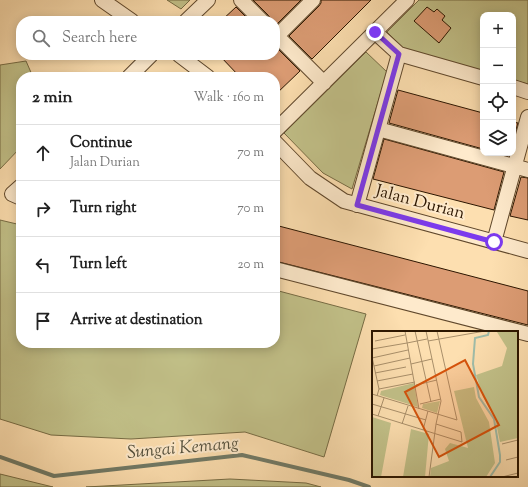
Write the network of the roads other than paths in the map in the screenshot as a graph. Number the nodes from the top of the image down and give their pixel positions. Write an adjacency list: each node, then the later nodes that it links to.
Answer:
1 (102, 0): 6 (street)
2 (208, 0): 7 (street)
3 (241, 0): 8 (street)
4 (314, 0): 9 (street)
5 (407, 0): 10 (street)
6 (125, 16)
7 (191, 16)
8 (257, 16)
9 (280, 31)
10 (375, 32): 12 (street); 18 (street)
11 (280, 39): 18 (street)
12 (399, 54): 17 (street); 23 (street)
13 (146, 60): 15 (street)
14 (186, 60): 16 (street)
15 (134, 72)
16 (202, 72)
17 (480, 77)
18 (324, 83): 22 (street)
19 (516, 88): 20 (street)
20 (528, 92)
21 (528, 117): 25 (street)
22 (280, 127)
23 (378, 129): 25 (street); 26 (street)
24 (280, 147): 26 (street, Jalan Durian)
25 (521, 168): 27 (street)
26 (357, 205): 27 (street, Jalan Durian)
27 (494, 242): 28 (street, Jalan Durian)
28 (528, 251)
29 (280, 271): 30 (street)
30 (516, 331)
31 (518, 331): 32 (street)
32 (528, 334)

